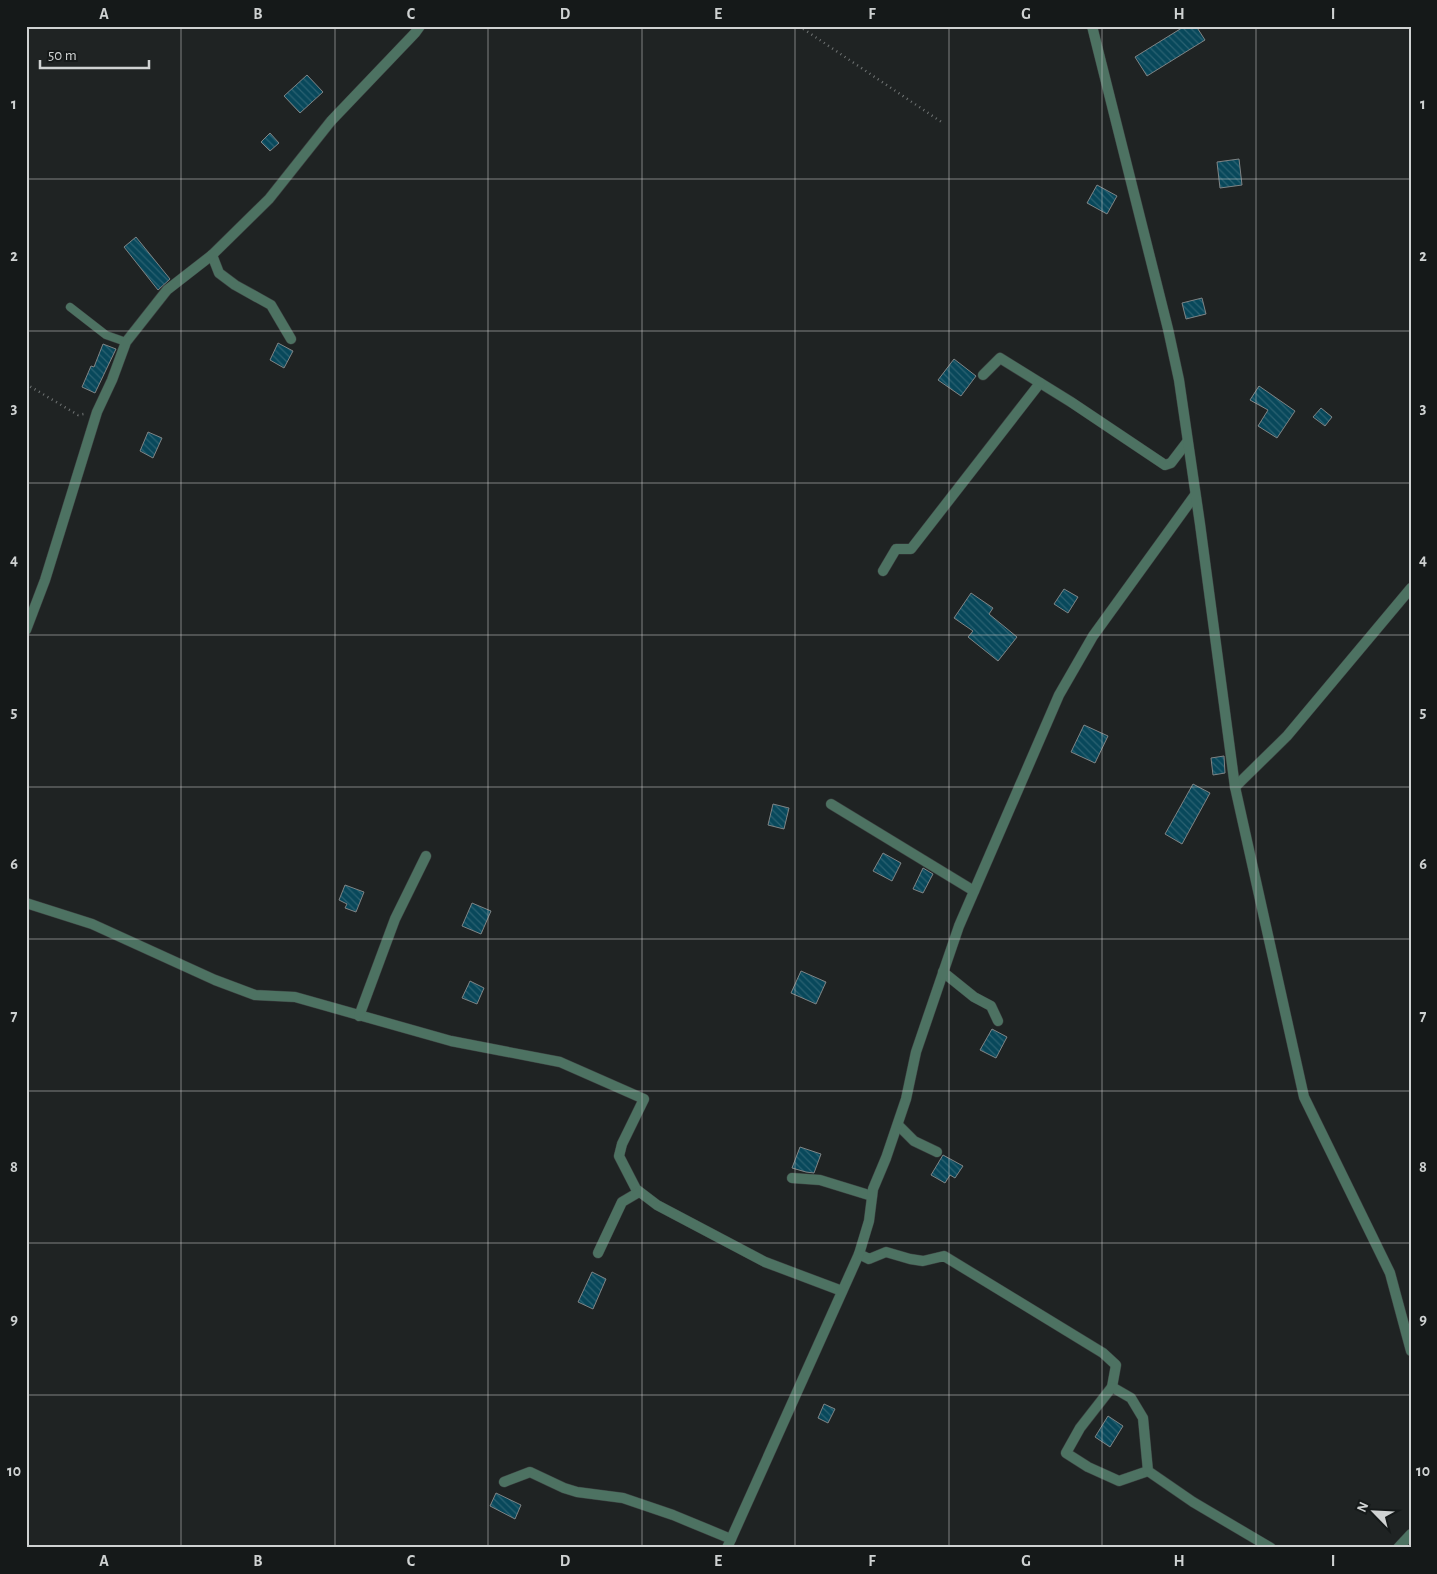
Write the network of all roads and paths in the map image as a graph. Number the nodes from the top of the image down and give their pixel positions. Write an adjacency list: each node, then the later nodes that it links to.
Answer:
1 (420, 26): 5 (street)
2 (799, 26): 4 (path)
3 (1092, 26): 13 (street)
4 (943, 123)
5 (212, 255): 7 (street); 8 (street)
6 (70, 307): 8 (lane)
7 (291, 339)
8 (126, 342): 12 (street)
9 (983, 375): 10 (street)
10 (1040, 383): 13 (street); 15 (street)
11 (26, 384): 12 (path)
12 (97, 412): 17 (street)
13 (1187, 442): 14 (street)
14 (1195, 495): 18 (street); 21 (street)
15 (883, 571)
16 (1411, 588): 18 (street)
17 (26, 630)
18 (1235, 788): 34 (street)
19 (832, 804): 21 (street)
20 (426, 856): 24 (street)
21 (974, 891): 23 (street)
22 (26, 903): 24 (street)
23 (943, 972): 25 (street); 26 (street)
24 (359, 1016): 29 (street)
25 (998, 1021)
26 (898, 1125): 27 (street); 30 (street)
27 (937, 1152)
28 (792, 1178): 30 (street)
29 (639, 1192): 31 (street); 33 (street)
30 (872, 1196): 32 (street)
31 (598, 1253)
32 (860, 1254): 33 (street); 35 (street)
33 (842, 1291): 39 (street)
34 (1411, 1351)
35 (1112, 1387): 36 (street); 36 (street)
36 (1148, 1471): 40 (street)
37 (504, 1482): 39 (street)
38 (1411, 1534): 41 (street)
39 (729, 1543)
40 (1271, 1548)
41 (1398, 1548)

